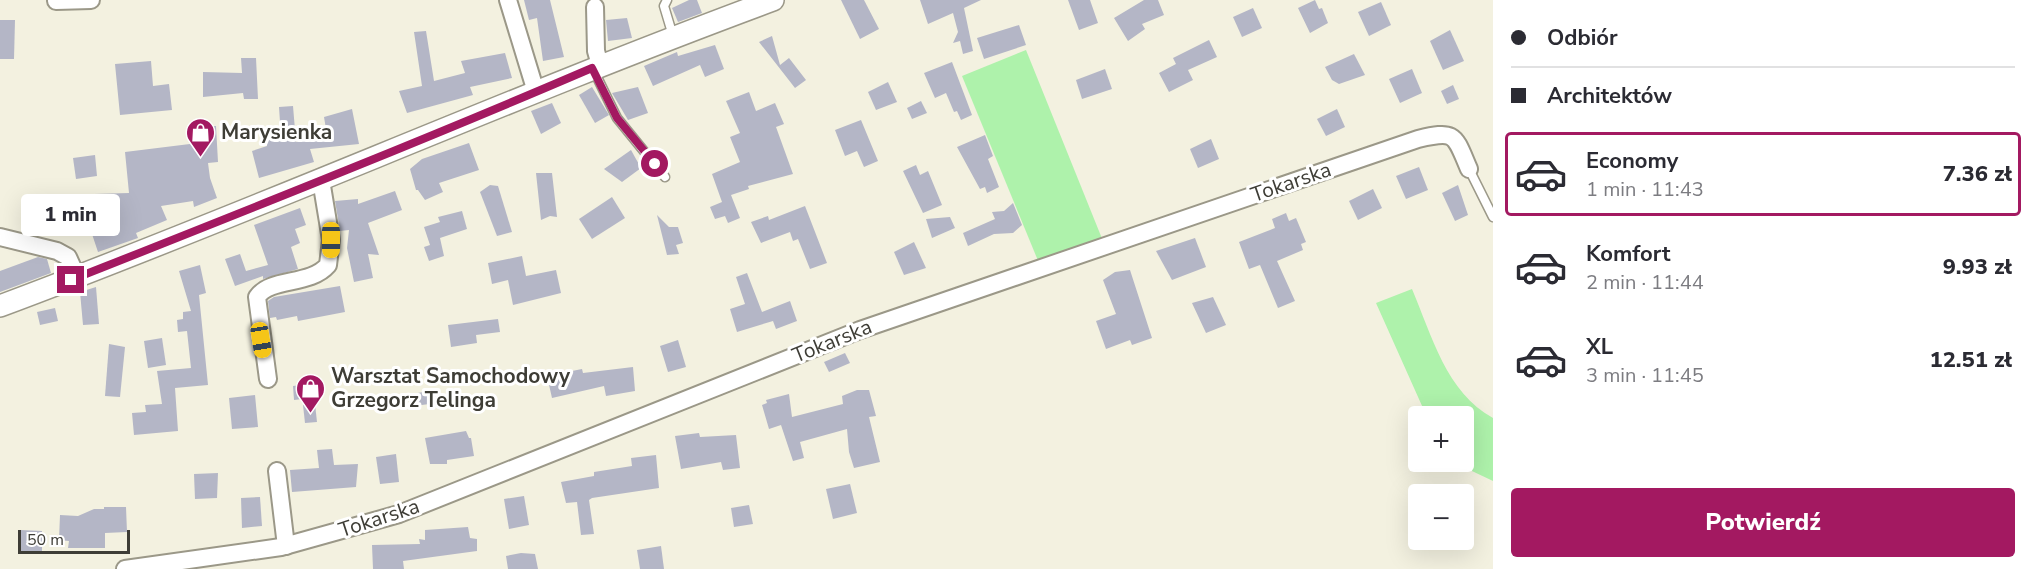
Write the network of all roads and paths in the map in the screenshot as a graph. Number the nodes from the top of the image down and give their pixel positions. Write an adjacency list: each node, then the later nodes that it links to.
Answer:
1 (91, 0): 5 (street)
2 (508, 0): 9 (street)
3 (667, 0): 7 (lane)
4 (773, 0): 7 (street)
5 (56, 2)
6 (595, 7): 8 (street)
7 (673, 37): 8 (street)
8 (596, 66): 9 (street); 11 (lane)
9 (536, 92): 12 (street)
10 (1469, 169): 13 (lane, Tokarska); 19 (street, Tokarska)
11 (665, 177)
12 (321, 180): 15 (street); 17 (street)
13 (1493, 217)
14 (0, 237): 15 (street)
15 (77, 277): 16 (street)
16 (0, 306)
17 (268, 379)
18 (277, 471): 19 (street)
19 (286, 546): 20 (street, Tokarska)
20 (125, 569)

